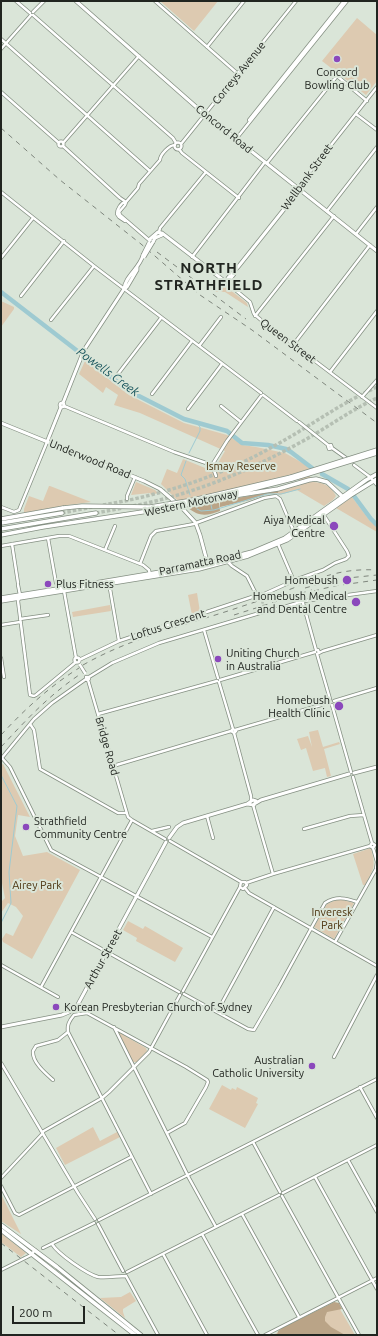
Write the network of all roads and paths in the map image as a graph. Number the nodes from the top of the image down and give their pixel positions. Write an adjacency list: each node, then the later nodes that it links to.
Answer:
1 (16, 1): 8 (street)
2 (44, 1): 8 (street)
3 (76, 1): 13 (main road, Concord Road)
4 (155, 1): 11 (street)
5 (244, 1): 11 (street)
6 (296, 1): 14 (street, Correys Avenue)
7 (346, 1): 23 (street)
8 (32, 14): 10 (street); 15 (street)
9 (1, 39): 10 (street)
10 (6, 44): 12 (street); 21 (street)
11 (207, 47): 14 (street)
12 (1, 49)
13 (139, 56): 15 (street); 19 (main road, Concord Road)
14 (238, 74): 19 (street, Correys Avenue)
15 (113, 86): 21 (street); 25 (street)
16 (377, 87): 18 (street, Wellbank Street)
17 (1, 92): 24 (street)
18 (367, 101): 20 (street, Wellbank Street); 29 (street)
19 (206, 114): 23 (main road, Concord Road); 26 (street, Correys Avenue)
20 (356, 114): 22 (street); 32 (street, Wellbank Street)
21 (87, 115): 24 (street); 30 (street)
22 (377, 130)
23 (236, 139): 29 (main road, Concord Road)
24 (62, 144): 36 (street)
25 (175, 144): 26 (street); 28 (street); 30 (street)
26 (181, 144): 28 (street)
27 (377, 147): 38 (street)
28 (179, 149): 31 (street)
29 (266, 163): 32 (main road, Concord Road); 35 (street)
30 (150, 171): 36 (street)
31 (206, 172): 35 (street); 41 (street)
32 (299, 188): 38 (main road, Concord Road); 50 (main road, Wellbank Street)
33 (2, 192): 34 (street); 40 (street)
34 (1, 196)
35 (239, 198): 47 (street)
36 (126, 202): 44 (street)
37 (377, 207): 42 (street)
38 (327, 211): 39 (main road, Concord Road)
39 (334, 216): 42 (main road, Concord Road); 57 (street)
40 (34, 218): 43 (street); 48 (street)
41 (160, 234): 44 (main road); 47 (main road, Queen Street)
42 (356, 234): 45 (main road, Concord Road)
43 (64, 241): 49 (street); 55 (street)
44 (150, 241): 54 (main road, bridge)
45 (370, 245): 46 (main road, Concord Road); 62 (street)
46 (377, 251)
47 (192, 257): 52 (main road, Queen Street)
48 (1, 258)
49 (94, 266): 54 (street); 60 (street)
50 (238, 267): 51 (main road, Wellbank Street); 53 (main road, Wellbank Street)
51 (228, 278): 52 (main road); 53 (main road, Wellbank Street)
52 (222, 280): 53 (main road, Queen Street)
53 (226, 283): 57 (street, Queen Street)
54 (124, 289): 58 (street); 71 (main road)
55 (21, 296)
56 (377, 311): 65 (street)
57 (255, 316): 62 (street, Queen Street)
58 (161, 318): 61 (street); 66 (street)
59 (221, 318): 63 (street)
60 (51, 320)
61 (192, 341): 63 (street); 68 (street)
62 (293, 344): 65 (street, Queen Street)
63 (199, 346): 64 (street)
64 (222, 364): 69 (street); 74 (street)
65 (330, 372): 70 (street, Queen Street)
66 (118, 374)
67 (376, 382): 70 (street)
68 (152, 394)
69 (261, 395): 75 (street); 80 (street)
70 (362, 397): 73 (street, Queen Street)
71 (63, 406): 77 (main road); 81 (street)
72 (221, 406): 75 (street)
73 (377, 408)
74 (188, 409)
75 (241, 422): 81 (street)
76 (1, 423): 77 (main road, Underwood Road)
77 (47, 442): 85 (main road, Underwood Road); 95 (street)
78 (377, 450): 86 (highway, Western Motorway, bridge)
79 (377, 453): 86 (highway, Western Motorway, bridge)
80 (346, 458)
81 (212, 465): 84 (street)
82 (354, 465): 87 (street)
83 (377, 474): 87 (highway, Parramatta Road)
84 (216, 476)
85 (135, 477): 92 (street); 93 (main road, Underwood Road)
86 (292, 478): 91 (highway, Western Motorway); 94 (highway, Western Motorway)
87 (374, 479): 88 (street); 89 (highway, Parramatta Road); 90 (highway, Parramatta Road)
88 (377, 485)
89 (365, 486): 90 (highway); 99 (highway, Parramatta Road)
90 (343, 496): 91 (highway); 99 (highway, Parramatta Road)
91 (221, 498): 94 (highway, Western Motorway)
92 (127, 499)
93 (175, 502)
94 (194, 502): 97 (highway, Western Motorway, bridge); 106 (highway, Western Motorway, bridge)
95 (1, 507)
96 (183, 509): 102 (main road)
97 (62, 510): 100 (highway, Western Motorway); 101 (highway, Western Motorway)
98 (96, 513): 104 (highway)
99 (323, 513): 105 (highway, Parramatta Road); 116 (street, Loftus Crescent)
100 (1, 519)
101 (1, 523)
102 (195, 523): 105 (street); 113 (street); 114 (main road)
103 (115, 526): 111 (street)
104 (1, 529)
105 (294, 534): 108 (highway, Parramatta Road)
106 (1, 535)
107 (48, 538): 109 (street); 111 (street); 117 (street)
108 (278, 543): 112 (highway, Parramatta Road); 114 (highway, Parramatta Road); 116 (street)
109 (12, 544): 110 (street); 121 (street)
110 (1, 546)
111 (105, 550): 113 (street)
112 (228, 562): 114 (highway, Parramatta Road); 122 (street)
113 (140, 564): 115 (street)
114 (208, 565): 115 (highway, Parramatta Road)
115 (150, 576): 118 (highway, Parramatta Road)
116 (294, 580): 122 (street, Loftus Crescent)
117 (56, 583)
118 (109, 583): 119 (highway, Parramatta Road); 131 (street)
119 (64, 590): 121 (highway, Parramatta Road); 134 (street, Bridge Road)
120 (377, 591): 125 (street)
121 (19, 597): 123 (highway, Parramatta Road); 124 (highway, Parramatta Road); 127 (street)
122 (260, 597): 131 (street, Loftus Crescent)
123 (1, 598)
124 (1, 601)
125 (302, 602): 129 (street); 132 (street)
126 (48, 615): 127 (street)
127 (20, 621): 128 (street); 134 (street, Loftus Crescent)
128 (1, 625)
129 (204, 630): 136 (street); 137 (street)
130 (377, 635): 132 (street)
131 (119, 641): 134 (street, Loftus Crescent)
132 (317, 652): 137 (street); 139 (street)
133 (1, 658): 135 (street)
134 (78, 661): 136 (street, Bridge Road, bridge)
135 (4, 677)
136 (87, 677): 143 (street, Bridge Road); 144 (street)
137 (218, 680): 143 (street); 145 (street)
138 (377, 688): 140 (street)
139 (330, 698): 140 (street); 141 (street)
140 (334, 701): 142 (street)
141 (328, 703): 142 (street); 145 (street)
142 (332, 705): 149 (street)
143 (98, 714): 147 (street, Bridge Road)
144 (30, 724): 146 (street); 151 (street)
145 (233, 731): 147 (street); 150 (street)
146 (2, 758): 163 (street)
147 (113, 766): 151 (street, Bridge Road)
148 (377, 767): 149 (main road, Arthur Street)
149 (352, 774): 150 (main road, Arthur Street); 152 (street)
150 (254, 803): 153 (main road, Arthur Street); 162 (street)
151 (126, 813): 154 (street)
152 (364, 815): 156 (street); 160 (street)
153 (207, 816): 158 (street); 159 (main road, Arthur Street)
154 (132, 820): 157 (street); 163 (street)
155 (169, 827): 157 (street)
156 (304, 829)
157 (152, 831): 159 (street)
158 (213, 838)
159 (168, 840): 164 (street); 168 (main road, Arthur Street)
160 (374, 845): 161 (street); 162 (street)
161 (377, 862): 169 (street)
162 (274, 874): 165 (street)
163 (101, 876): 168 (street); 172 (street)
164 (241, 882): 165 (street); 166 (street)
165 (246, 883): 167 (street)
166 (240, 887): 167 (street); 173 (street)
167 (245, 888): 170 (street)
168 (137, 896): 173 (street); 175 (main road, Arthur Street)
169 (357, 902): 171 (street); 174 (street)
170 (274, 907): 171 (street); 184 (street)
171 (312, 928): 174 (street); 184 (street)
172 (71, 932): 175 (street); 179 (street)
173 (212, 937): 180 (street)
174 (335, 942): 177 (street)
175 (107, 952): 181 (street); 185 (main road, Arthur Street)
176 (1, 965): 179 (street)
177 (377, 966)
178 (377, 975): 189 (street)
179 (41, 987): 183 (street)
180 (183, 991): 181 (street); 182 (street)
181 (180, 994): 182 (street); 188 (street)
182 (184, 994): 184 (street)
183 (58, 997)
184 (217, 1012)
185 (1, 1027)
186 (114, 1028): 187 (street); 188 (street); 191 (street)
187 (68, 1032): 193 (street); 195 (street)
188 (151, 1049): 191 (street); 198 (street)
189 (334, 1057)
190 (1, 1063): 197 (street)
191 (133, 1068): 195 (street); 198 (street)
192 (377, 1078): 194 (street)
193 (53, 1080)
194 (360, 1087): 196 (street); 199 (street)
195 (102, 1098): 197 (street); 201 (street)
196 (377, 1118)
197 (42, 1132): 205 (street); 207 (street)
198 (167, 1134): 203 (street)
199 (253, 1142): 203 (street); 209 (street)
200 (377, 1145): 202 (street)
201 (131, 1157): 207 (street); 208 (street)
202 (348, 1160): 204 (street); 210 (street)
203 (188, 1175): 208 (street); 217 (street)
204 (315, 1177): 209 (street); 231 (street)
205 (1, 1178)
206 (1, 1186): 207 (street)
207 (74, 1187): 212 (street)
208 (150, 1194): 213 (street)
209 (281, 1194): 211 (street); 233 (street)
210 (377, 1212)
211 (242, 1214): 217 (street); 234 (street)
212 (96, 1219): 213 (street); 214 (street)
213 (99, 1220): 215 (street)
214 (94, 1223): 215 (street); 220 (street)
215 (98, 1224): 226 (street)
216 (1, 1225): 222 (highway)
217 (216, 1227): 219 (street)
218 (1, 1230): 223 (highway)
219 (202, 1234): 224 (street); 239 (street)
220 (52, 1244): 221 (street); 228 (street)
221 (43, 1248)
222 (35, 1250): 223 (street); 236 (highway)
223 (32, 1254): 225 (street, bridge); 235 (highway)
224 (163, 1254): 227 (street); 238 (street)
225 (1, 1270)
226 (123, 1271): 227 (street); 228 (street)
227 (127, 1272): 229 (street)
228 (122, 1275): 229 (street)
229 (126, 1276): 237 (street)
230 (377, 1278): 231 (street)
231 (372, 1280): 232 (street); 233 (street)
232 (377, 1289)
233 (338, 1298): 234 (street); 241 (street)
234 (299, 1317): 240 (street)
235 (135, 1335)
236 (141, 1335)
237 (158, 1335)
238 (207, 1335)
239 (258, 1335)
240 (265, 1335)
241 (359, 1335)

